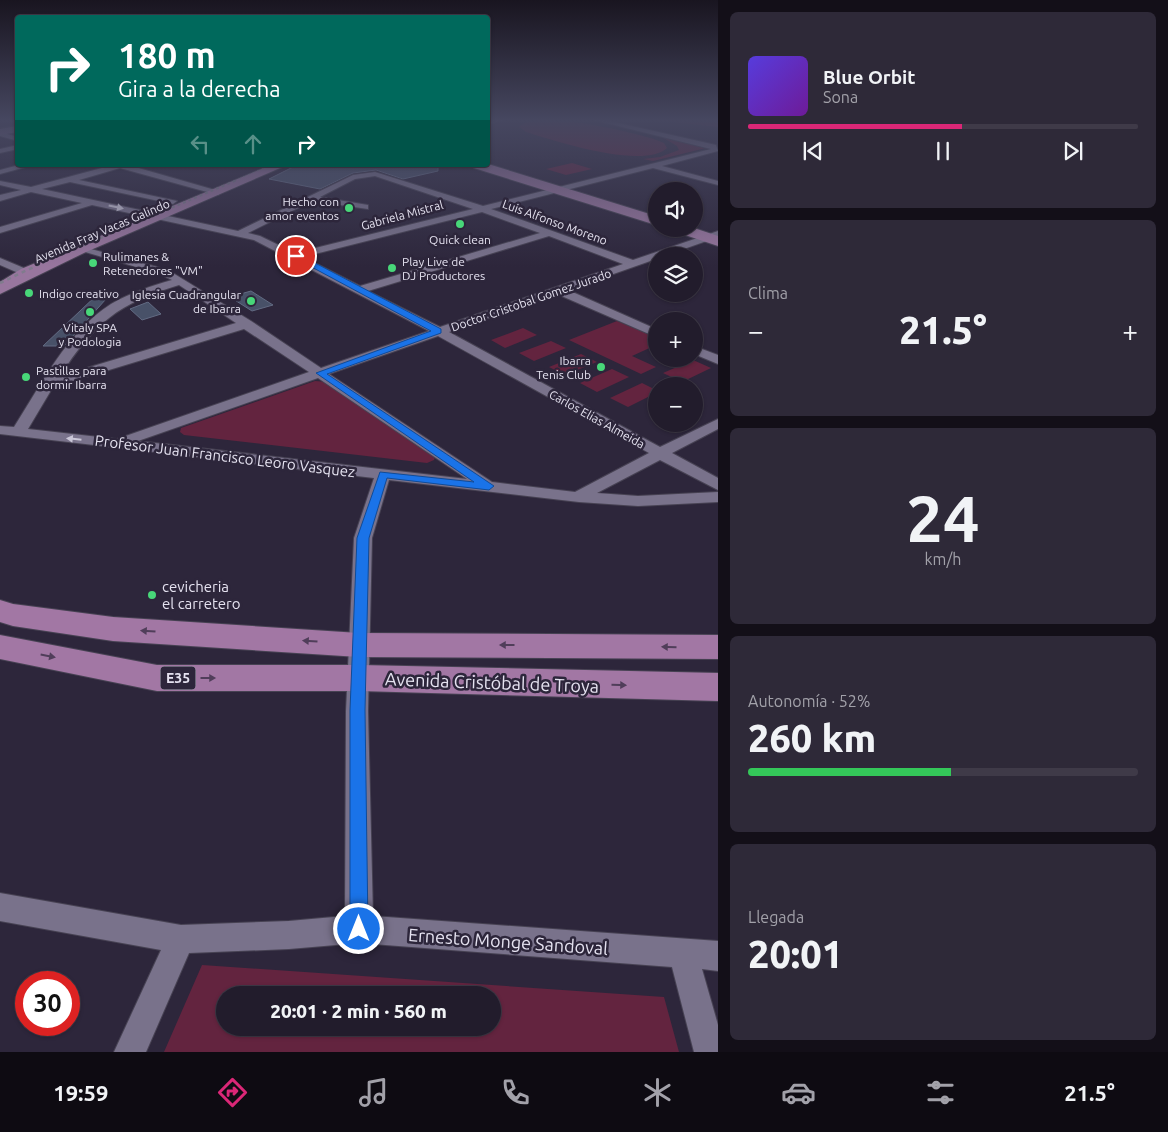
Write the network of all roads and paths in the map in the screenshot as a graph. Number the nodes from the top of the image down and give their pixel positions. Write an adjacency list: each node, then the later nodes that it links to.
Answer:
1 (106, 169): 9 (street)
2 (135, 169): 14 (street)
3 (254, 169): 14 (main road, Avenida Fray Vacas Galindo)
4 (270, 169): 14 (main road, Avenida Fray Vacas Galindo)
5 (493, 169): 12 (main road)
6 (510, 169): 12 (main road)
7 (634, 169): 12 (street, Gabriela Mistral)
8 (665, 169): 11 (street)
9 (68, 180): 13 (street); 17 (street)
10 (0, 182): 13 (street, Carlos Elias Almeida)
11 (718, 183)
12 (563, 188): 20 (street, Gabriela Mistral); 21 (main road); 23 (main road)
13 (31, 189): 15 (street); 18 (street, Carlos Elias Almeida)
14 (212, 190): 17 (main road, Avenida Fray Vacas Galindo); 22 (main road, Avenida Fray Vacas Galindo)
15 (0, 198)
16 (312, 198): 19 (street); 20 (street, Luis Alfonso Moreno); 26 (street)
17 (173, 201): 22 (main road, Avenida Fray Vacas Galindo)
18 (93, 202): 22 (street, Carlos Elias Almeida, one-way to 22); 24 (street)
19 (365, 207)
20 (480, 208): 27 (street, Luis Alfonso Moreno); 31 (street, Gabriela Mistral)
21 (648, 211)
22 (153, 214): 26 (street, Carlos Elias Almeida); 30 (main road, Avenida Fray Vacas Galindo); 33 (main road, Avenida Fray Vacas Galindo)
23 (648, 218)
24 (0, 230)
25 (703, 230): 29 (main road)
26 (240, 232): 31 (street, Carlos Elias Almeida)
27 (551, 233): 32 (street, Luis Alfonso Moreno); 37 (street)
28 (703, 233): 29 (main road)
29 (716, 236): 32 (street, Doctor Cristobal Gomez Jurado)
30 (80, 249): 33 (main road, Avenida Fray Vacas Galindo); 35 (street)
31 (296, 256): 37 (street, Carlos Elias Almeida)
32 (634, 264): 38 (street, Doctor Cristobal Gomez Jurado)
33 (14, 267): 34 (main road, Avenida Fray Vacas Galindo); 36 (main road, Avenida Fray Vacas Galindo)
34 (0, 277)
35 (181, 281): 39 (street); 45 (street)
36 (0, 289)
37 (359, 290): 41 (street, Carlos Elias Almeida)
38 (558, 290): 40 (street); 41 (street, Doctor Cristobal Gomez Jurado)
39 (247, 324): 44 (street); 45 (street)
40 (648, 329)
41 (438, 331): 44 (street, Doctor Cristobal Gomez Jurado); 50 (street, Carlos Elias Almeida)
42 (703, 354): 43 (street)
43 (718, 360)
44 (320, 373): 49 (street, Doctor Cristobal Gomez Jurado); 53 (street)
45 (50, 384): 48 (street)
46 (718, 423): 50 (street)
47 (0, 430): 48 (street, Profesor Juan Francisco Leoro Vasquez)
48 (18, 433): 49 (street, Profesor Juan Francisco Leoro Vasquez, one-way to 48)
49 (117, 444): 51 (street, Profesor Juan Francisco Leoro Vasquez)
50 (660, 454): 52 (street, Carlos Elias Almeida); 54 (street)
51 (383, 474): 53 (street, Profesor Juan Francisco Leoro Vasquez); 57 (street)
52 (718, 485)
53 (489, 486): 54 (street, Profesor Juan Francisco Leoro Vasquez)
54 (578, 497): 55 (street, Profesor Juan Francisco Leoro Vasquez)
55 (718, 497)
56 (0, 611): 57 (highway, one-way to 56)
57 (359, 644): 59 (highway, one-way to 57); 60 (street)
58 (0, 647): 60 (highway, Avenida Cristóbal de Troya / E35, one-way to 60)
59 (718, 647)
60 (360, 678): 61 (highway, Avenida Cristóbal de Troya / E35, one-way to 61); 63 (street)
61 (718, 687)
62 (0, 907): 64 (street, Ernesto Monge Sandoval)
63 (359, 929): 64 (street, Ernesto Monge Sandoval); 65 (street, Ernesto Monge Sandoval)
64 (181, 939): 67 (street)
65 (683, 954): 66 (street, Ernesto Monge Sandoval); 68 (street)
66 (718, 956)
67 (130, 1052)
68 (710, 1052)

